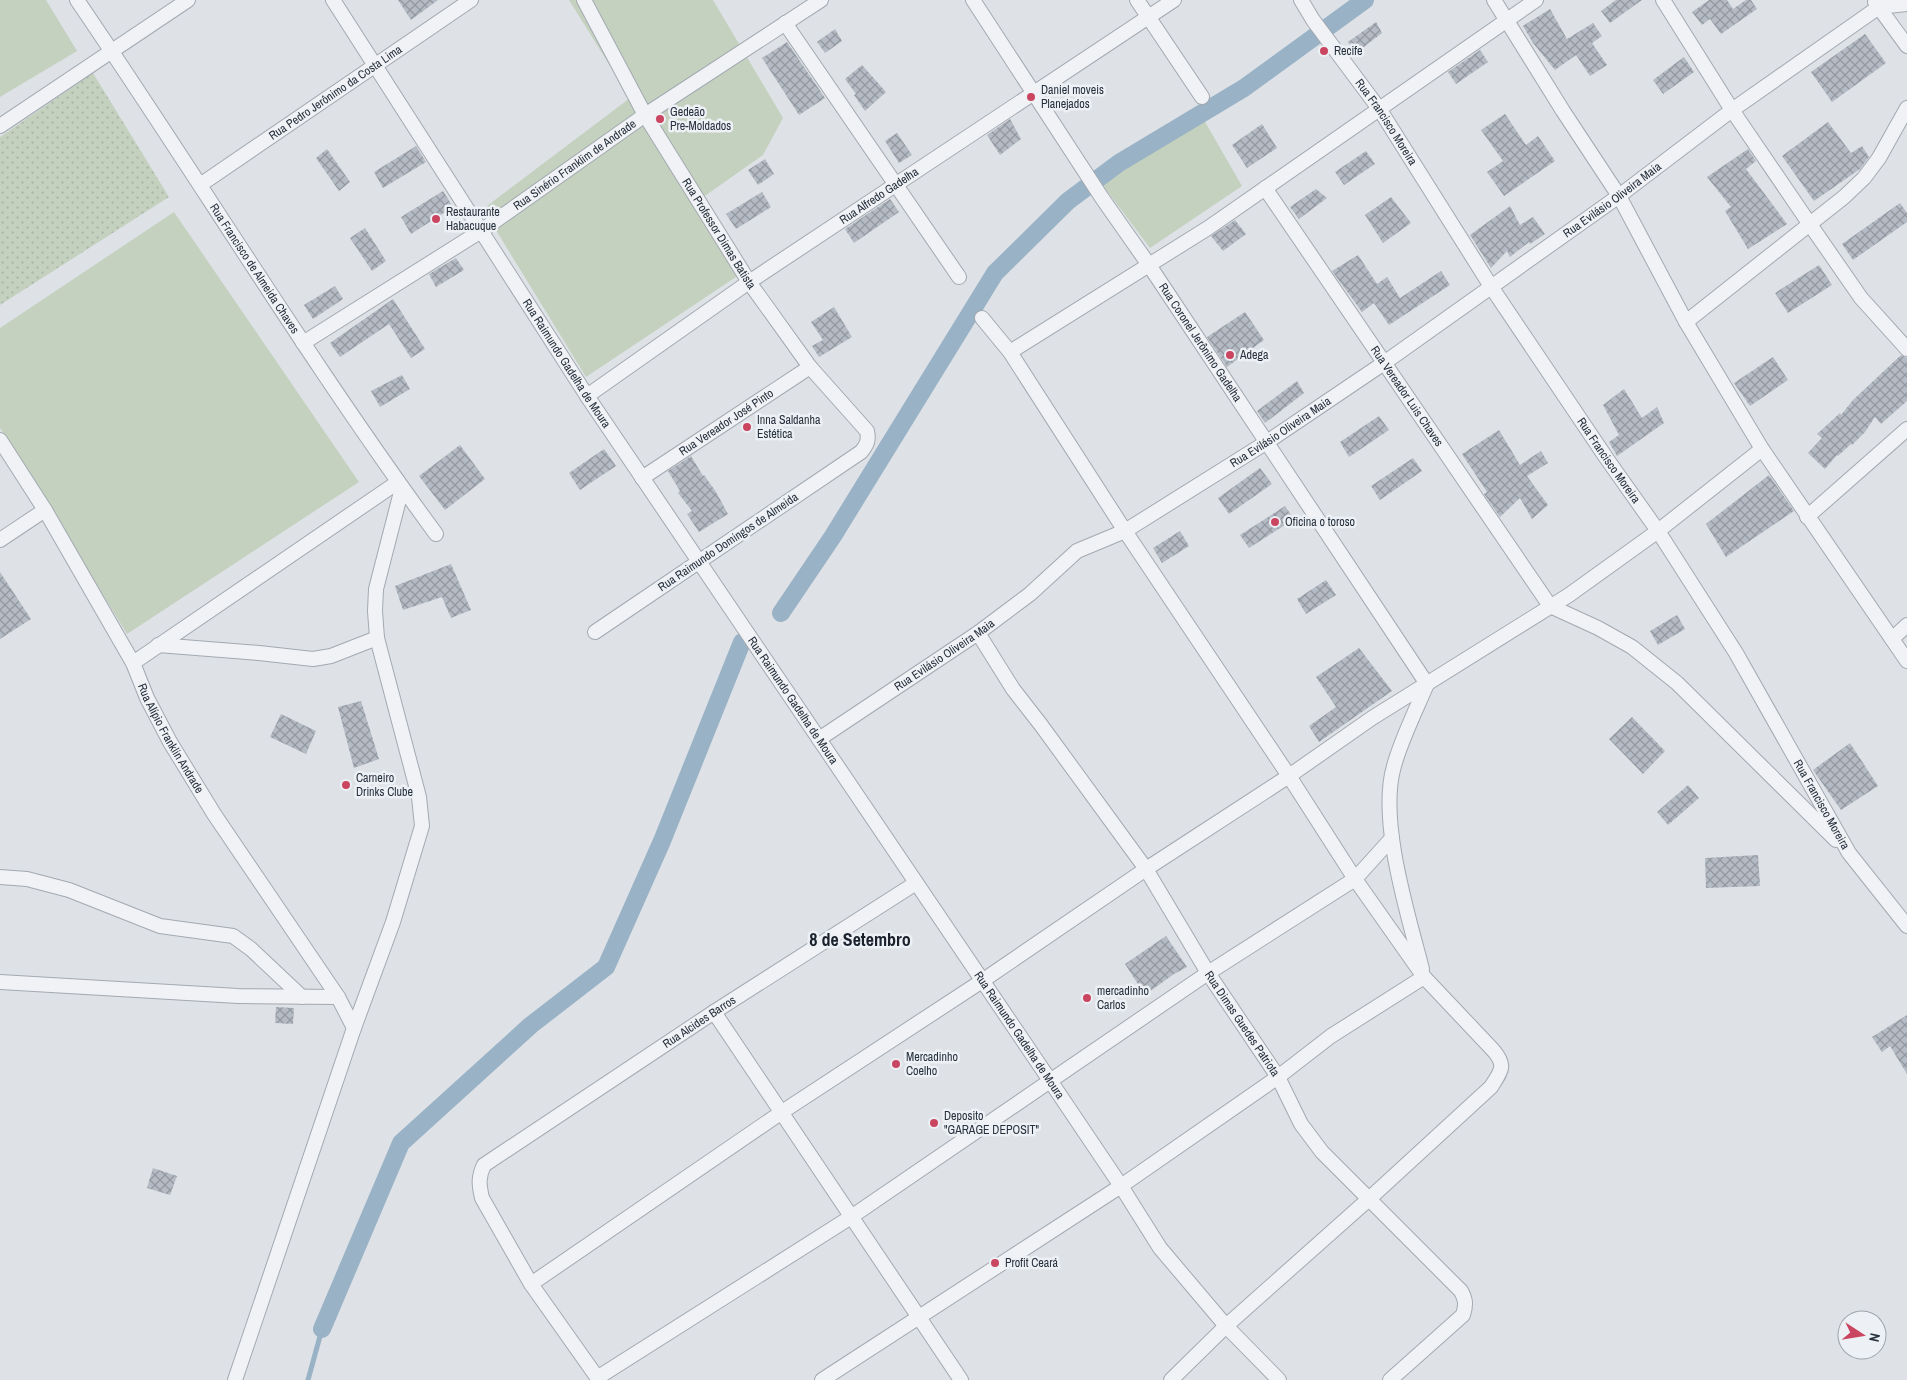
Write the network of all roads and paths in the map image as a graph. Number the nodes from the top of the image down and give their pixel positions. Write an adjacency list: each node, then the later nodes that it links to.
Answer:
1 (77, 0): 20 (street, Rua Francisco de Almeida Chaves)
2 (188, 0): 20 (street)
3 (333, 0): 21 (street, Rua Raimundo Gadelha de Moura)
4 (471, 0): 21 (street, Rua Pedro Jerônimo da Costa Lima)
5 (584, 0): 27 (street, Rua Professor Dimas Batista)
6 (820, 0): 18 (street, Rua Sinério Franklim de Andrade)
7 (973, 0): 22 (street, Rua Coronel Jerônimo Gadelha)
8 (1137, 0): 16 (street)
9 (1174, 0): 16 (street, Rua Alfredo Gadelha)
10 (1301, 0): 25 (street, Rua Francisco Moreira)
11 (1494, 0): 17 (street)
12 (1536, 0): 17 (street)
13 (1662, 0): 26 (street)
14 (1876, 3): 15 (street); 19 (street); 26 (street, Rua Evilásio Oliveira Maia)
15 (1907, 4)
16 (1148, 16): 22 (street, Rua Alfredo Gadelha); 23 (street)
17 (1507, 20): 25 (street); 32 (street)
18 (785, 23): 27 (street, Rua Sinério Franklim de Andrade); 30 (street)
19 (1907, 46)
20 (111, 50): 28 (street); 29 (street, Rua Francisco de Almeida Chaves)
21 (375, 67): 29 (street, Rua Pedro Jerônimo da Costa Lima); 34 (street, Rua Raimundo Gadelha de Moura)
22 (1034, 92): 30 (street, Rua Alfredo Gadelha); 35 (street, Rua Coronel Jerônimo Gadelha)
23 (1202, 97)
24 (1907, 108): 33 (street)
25 (1380, 110): 31 (street); 38 (street, Rua Francisco Moreira)
26 (1732, 110): 32 (street, Rua Evilásio Oliveira Maia); 33 (street)
27 (645, 115): 34 (street, Rua Sinério Franklim de Andrade); 37 (street, Rua Professor Dimas Batista)
28 (0, 126)
29 (200, 185): 41 (street, Rua Francisco de Almeida Chaves)
30 (896, 185): 36 (street); 37 (street, Rua Alfredo Gadelha)
31 (1265, 188): 35 (street); 44 (street, Rua Vereador Luis Chaves)
32 (1619, 196): 38 (street, Rua Evilásio Oliveira Maia); 40 (street)
33 (1809, 223): 40 (street); 42 (street)
34 (481, 231): 41 (street, Rua Sinério Franklim de Andrade); 46 (street, Rua Raimundo Gadelha de Moura)
35 (1149, 265): 43 (street); 49 (street, Rua Coronel Jerônimo Gadelha)
36 (959, 277)
37 (749, 282): 45 (street, Rua Professor Dimas Batista); 46 (street, Rua Alfredo Gadelha)
38 (1492, 288): 44 (street, Rua Evilásio Oliveira Maia); 57 (street, Rua Francisco Moreira)
39 (982, 318): 43 (street)
40 (1686, 322): 50 (street)
41 (303, 343): 53 (street, Rua Francisco de Almeida Chaves)
42 (1907, 349)
43 (1010, 352): 56 (street)
44 (1384, 363): 49 (street, Rua Evilásio Oliveira Maia); 61 (street, Rua Vereador Luis Chaves)
45 (810, 367): 51 (street, Rua Professor Dimas Batista); 52 (street, Rua Vereador José Pinto)
46 (587, 396): 52 (street, Rua Raimundo Gadelha de Moura)
47 (1907, 429): 55 (street)
48 (0, 440): 54 (street, Rua Alípio Franklin Andrade)
49 (1267, 442): 56 (street, Rua Evilásio Oliveira Maia); 70 (street, Rua Coronel Jerônimo Gadelha)
50 (1762, 449): 55 (street); 57 (street)
51 (861, 452): 60 (street, Rua Raimundo Domingos de Almeida)
52 (642, 478): 60 (street, Rua Raimundo Gadelha de Moura)
53 (400, 485): 58 (street, Rua Francisco de Almeida Chaves); 65 (street); 67 (street)
54 (45, 510): 59 (street); 69 (street, Rua Alípio Franklin Andrade)
55 (1807, 517): 66 (street)
56 (1125, 531): 64 (street, Rua Evilásio Oliveira Maia); 72 (street)
57 (1658, 531): 61 (street); 74 (street, Rua Francisco Moreira)
58 (436, 534)
59 (0, 540)
60 (700, 562): 63 (street, Rua Raimundo Domingos de Almeida); 71 (street, Rua Raimundo Gadelha de Moura)
61 (1550, 606): 70 (street); 74 (street)
62 (1907, 625): 66 (street)
63 (595, 632)
64 (978, 633): 71 (street, Rua Evilásio Oliveira Maia); 75 (street, Rua Dimas Guedes Patriota)
65 (377, 638): 67 (street); 87 (street)
66 (1892, 639): 68 (street)
67 (158, 645): 69 (street)
68 (1907, 661)
69 (133, 663): 85 (street, Rua Alípio Franklin Andrade)
70 (1426, 684): 72 (street); 73 (street)
71 (819, 739): 78 (street, Rua Raimundo Gadelha de Moura)
72 (1289, 776): 75 (street); 77 (street)
73 (1392, 838): 77 (street); 81 (street)
74 (1849, 853): 79 (street, Rua Francisco Moreira)
75 (1146, 869): 80 (street, Rua Dimas Guedes Patriota); 82 (street)
76 (0, 877): 84 (street)
77 (1355, 879): 80 (street); 81 (street)
78 (916, 883): 82 (street, Rua Raimundo Gadelha de Moura); 86 (street, Rua Alcides Barros)
79 (1907, 926)
80 (1208, 973): 88 (street, Rua Dimas Guedes Patriota); 89 (street)
81 (1424, 977): 88 (street); 92 (street)
82 (982, 981): 89 (street, Rua Raimundo Gadelha de Moura); 90 (street)
83 (0, 982): 84 (street)
84 (302, 997): 85 (street)
85 (338, 997): 87 (street, Rua Alípio Franklin Andrade)
86 (714, 1012): 90 (street); 94 (street, Rua Alcides Barros)
87 (354, 1028): 98 (street)
88 (1278, 1077): 91 (street); 92 (street, Rua Dimas Guedes Patriota)
89 (1051, 1082): 91 (street, Rua Raimundo Gadelha de Moura); 93 (street)
90 (782, 1112): 93 (street); 94 (street)
91 (1121, 1186): 95 (street); 96 (street, Rua Raimundo Gadelha de Moura)
92 (1370, 1198): 96 (street); 103 (street, Rua Dimas Guedes Patriota)
93 (851, 1216): 95 (street); 97 (street)
94 (531, 1284): 97 (street)
95 (918, 1318): 99 (street); 100 (street)
96 (1226, 1326): 101 (street); 102 (street, Rua Raimundo Gadelha de Moura)
97 (598, 1379)
98 (235, 1380)
99 (822, 1380)
100 (960, 1380)
101 (1171, 1380)
102 (1278, 1380)
103 (1390, 1380)

